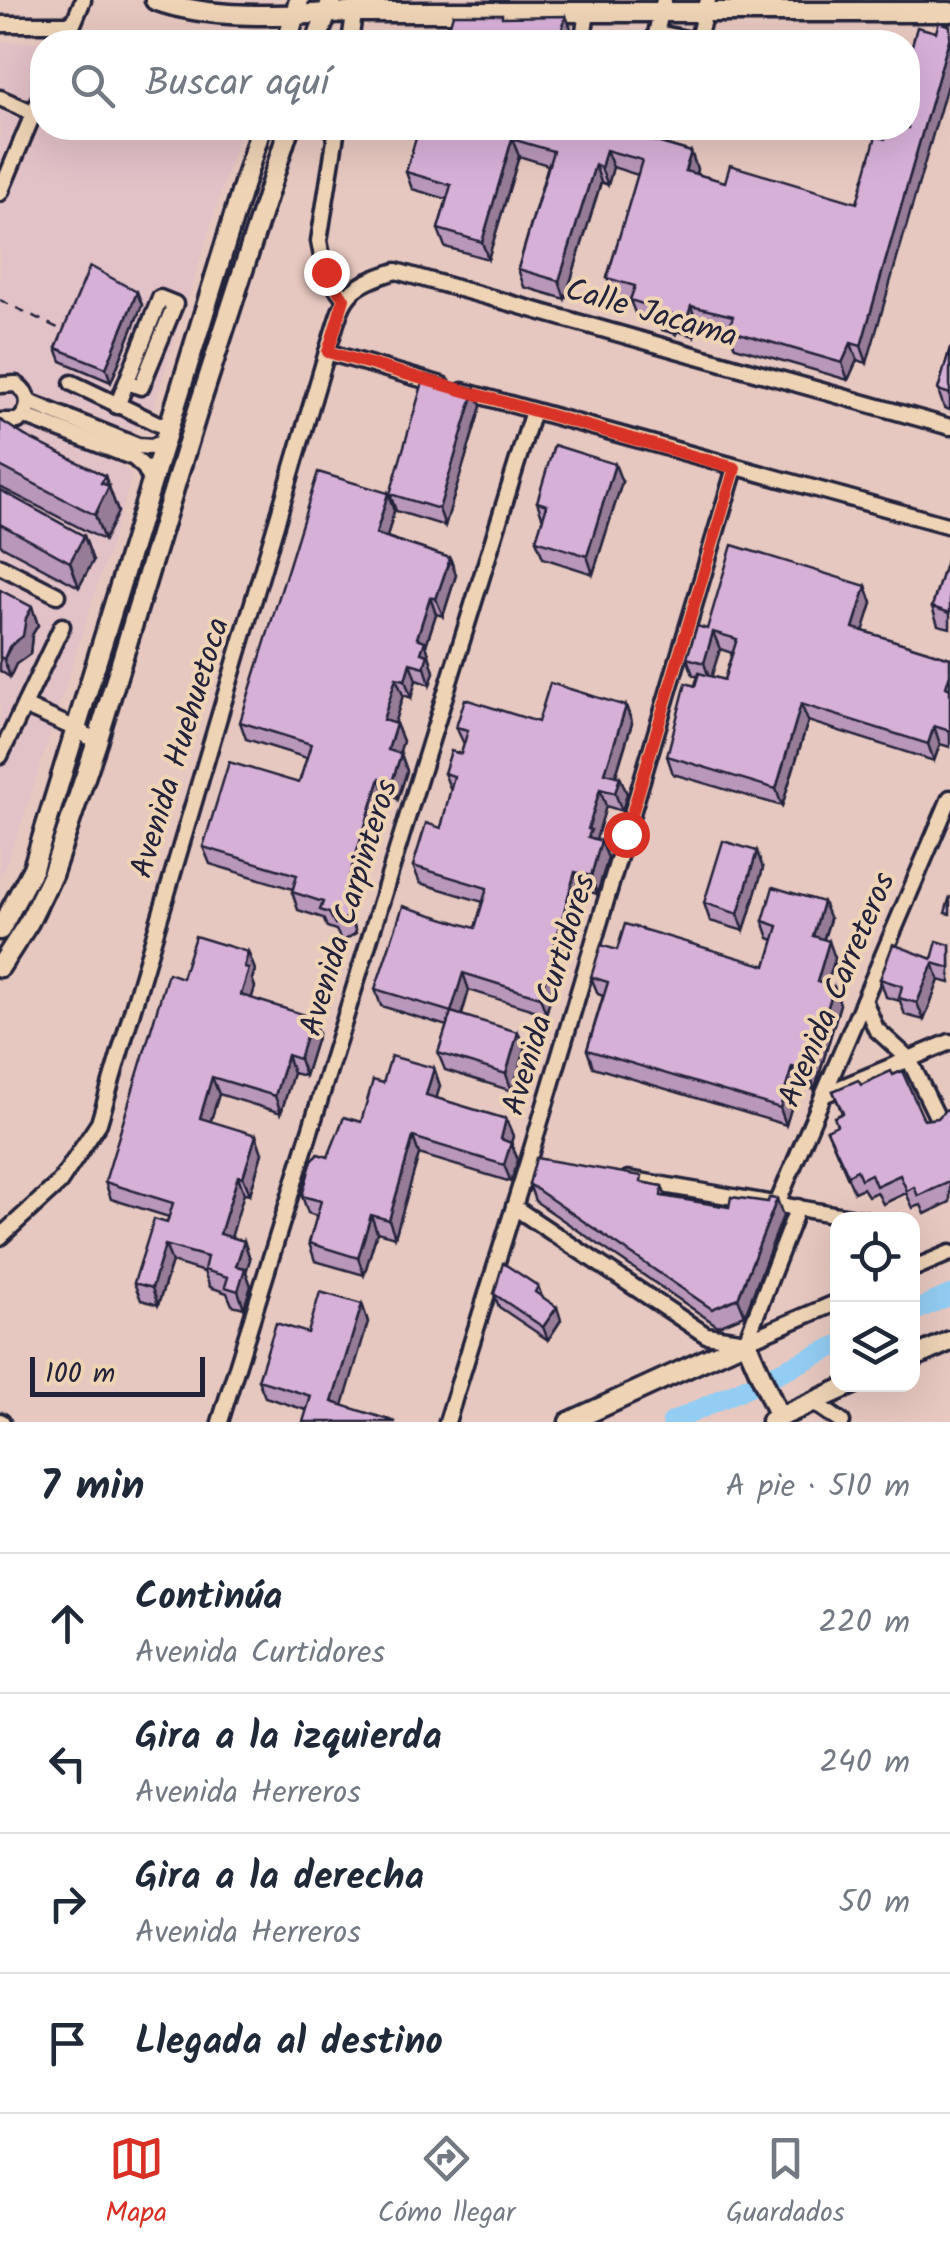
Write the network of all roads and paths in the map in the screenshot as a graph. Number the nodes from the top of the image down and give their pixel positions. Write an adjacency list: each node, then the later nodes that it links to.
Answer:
1 (83, 0): 11 (street)
2 (155, 0): 7 (main road)
3 (356, 6): 4 (main road); 9 (main road)
4 (330, 7): 7 (main road)
5 (706, 7): 6 (main road); 10 (main road)
6 (735, 7): 8 (main road)
7 (297, 8)
8 (950, 12)
9 (586, 14): 10 (main road); 12 (street)
10 (659, 22)
11 (0, 24)
12 (584, 30)
13 (0, 98): 14 (street)
14 (30, 111)
15 (30, 122): 19 (street)
16 (257, 140): 28 (main road)
17 (285, 140): 31 (main road)
18 (335, 140): 20 (street)
19 (0, 193)
20 (344, 299): 23 (street, Avenida Huehuetoca); 33 (street, Calle Jacama)
21 (0, 300): 22 (path)
22 (72, 334)
23 (328, 352): 30 (street); 61 (street, Avenida Huehuetoca)
24 (126, 382): 24 (street); 27 (street)
25 (72, 383): 27 (street)
26 (0, 384): 29 (street)
27 (117, 406): 34 (street)
28 (176, 406): 31 (main road); 34 (main road)
29 (26, 409): 32 (street); 35 (street)
30 (533, 411): 36 (street); 71 (street, Avenida Carpinteros)
31 (196, 413): 44 (main road)
32 (0, 421)
33 (950, 427)
34 (167, 435): 35 (street); 37 (main road)
35 (117, 444): 37 (street)
36 (735, 468): 38 (street); 54 (street, Avenida Curtidores)
37 (152, 482): 43 (main road)
38 (950, 526)
39 (0, 566): 40 (street)
40 (56, 595)
41 (62, 626): 42 (street)
42 (24, 706): 43 (street); 45 (street)
43 (76, 729): 44 (street); 47 (main road)
44 (97, 742): 48 (main road)
45 (0, 756)
46 (950, 798): 49 (street, Avenida Carreteros)
47 (0, 930)
48 (0, 967)
49 (864, 1000): 51 (street); 52 (street, Avenida Carreteros)
50 (950, 1042): 51 (street)
51 (910, 1059): 52 (street); 53 (street)
52 (823, 1095): 57 (street, Avenida Carreteros)
53 (941, 1126)
54 (528, 1162): 55 (street); 58 (street, Avenida Curtidores)
55 (548, 1166)
56 (605, 1175): 57 (street)
57 (777, 1204): 59 (street)
58 (514, 1207): 66 (street); 72 (street, Avenida Curtidores)
59 (798, 1208): 60 (street); 66 (street)
60 (830, 1213)
61 (0, 1237)
62 (950, 1253): 63 (street)
63 (920, 1266)
64 (830, 1306): 66 (street)
65 (950, 1341): 67 (main road)
66 (747, 1345): 70 (main road); 73 (main road)
67 (920, 1354)
68 (835, 1392): 69 (main road)
69 (813, 1402): 70 (main road); 74 (street)
70 (774, 1415)
71 (220, 1422)
72 (447, 1422)
73 (570, 1422)
74 (842, 1422)

